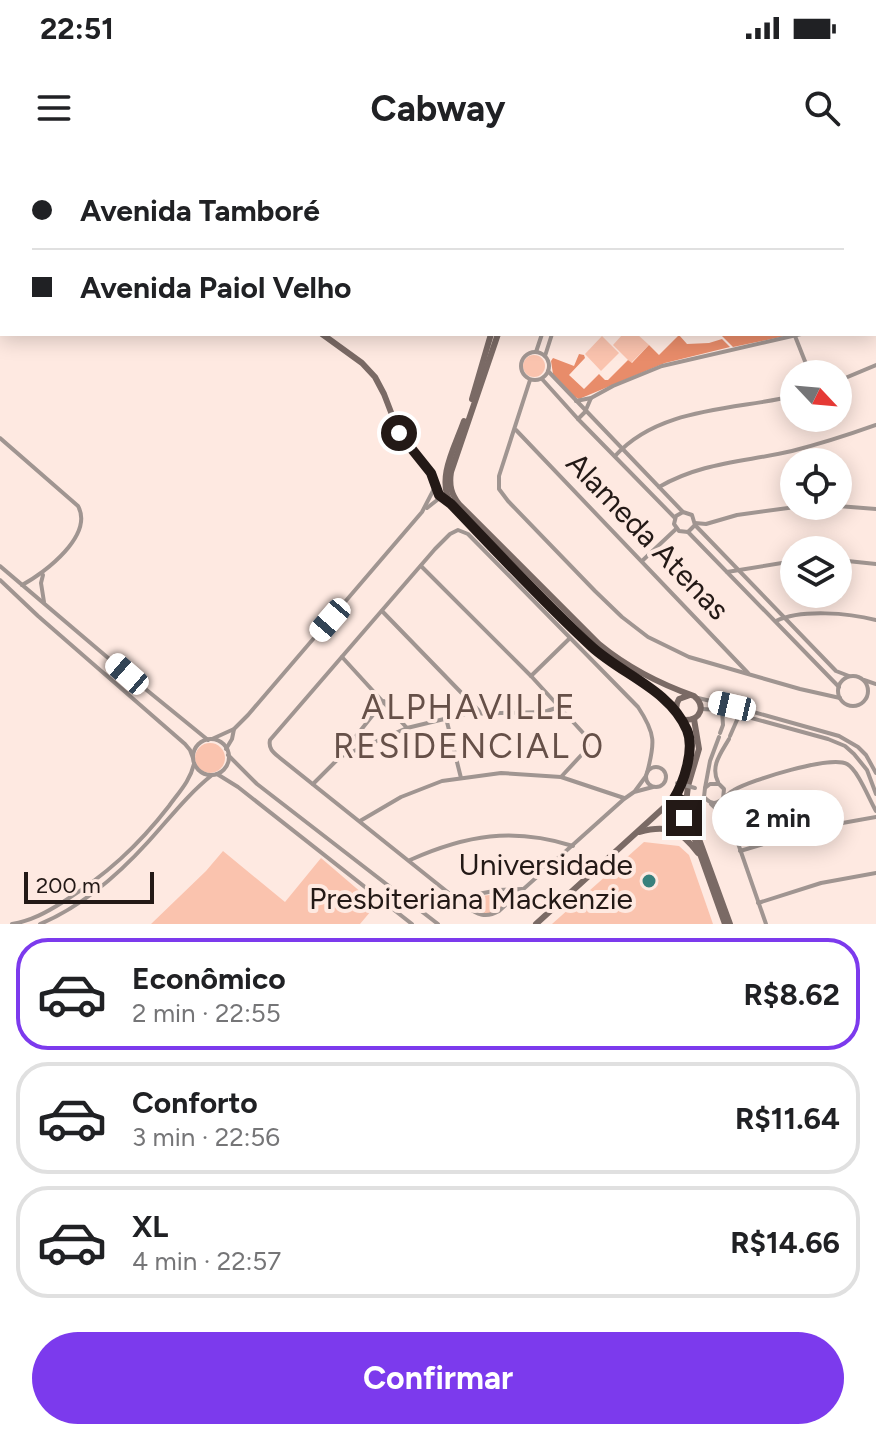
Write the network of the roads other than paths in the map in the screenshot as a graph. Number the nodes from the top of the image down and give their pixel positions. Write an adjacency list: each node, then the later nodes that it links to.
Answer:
1 (325, 336): 27 (main road)
2 (490, 336): 26 (main road)
3 (497, 336): 64 (main road)
4 (541, 336): 8 (street)
5 (551, 336): 9 (street)
6 (793, 336): 16 (street)
7 (798, 336): 10 (street)
8 (536, 352): 9 (street); 15 (street)
9 (545, 356): 12 (street)
10 (806, 360)
11 (876, 365): 13 (street)
12 (548, 371): 14 (street); 18 (street)
13 (852, 375)
14 (542, 379): 15 (street); 20 (street)
15 (530, 380): 22 (street)
16 (591, 398): 18 (street); 19 (street)
17 (780, 398): 24 (street)
18 (576, 401): 19 (street)
19 (585, 412): 20 (street); 24 (street)
20 (578, 419): 25 (street)
21 (876, 425): 28 (street)
22 (516, 429): 40 (street, Alameda Atenas); 58 (street)
23 (0, 438): 47 (street)
24 (622, 448): 25 (street); 28 (street)
25 (615, 456): 36 (street)
26 (446, 474): 27 (main road); 30 (main road)
27 (435, 485): 29 (main road); 34 (street)
28 (659, 487): 35 (street)
29 (441, 497): 30 (main road); 34 (street)
30 (451, 504): 71 (main road)
31 (852, 507): 33 (street)
32 (780, 509): 37 (street)
33 (876, 509)
34 (422, 512): 80 (street)
35 (683, 512): 36 (street); 37 (street)
36 (675, 518): 38 (street)
37 (695, 524): 39 (street); 46 (street)
38 (676, 529): 39 (street); 40 (street)
39 (688, 532): 48 (street)
40 (642, 561): 58 (street, Alameda Atenas)
41 (852, 561): 43 (street)
42 (780, 563): 46 (street)
43 (876, 564)
44 (0, 566): 50 (street)
45 (421, 566): 52 (street); 56 (street); 59 (street)
46 (739, 569): 48 (street); 53 (street)
47 (44, 572): 50 (street); 51 (street)
48 (727, 572): 55 (street)
49 (0, 580): 85 (street)
50 (22, 585): 51 (street)
51 (44, 604): 81 (street)
52 (382, 610): 57 (street); 72 (street)
53 (785, 617): 54 (street); 55 (street); 60 (street)
54 (876, 620)
55 (776, 621): 63 (street)
56 (570, 638): 59 (street); 83 (street)
57 (342, 657): 66 (street); 94 (street)
58 (749, 674): 65 (street)
59 (531, 676): 67 (street)
60 (849, 676): 61 (street); 63 (street)
61 (864, 680): 62 (street); 65 (street)
62 (876, 684)
63 (839, 687): 65 (street)
64 (694, 696): 68 (street); 69 (main road); 71 (main road)
65 (840, 698)
66 (384, 701): 78 (street); 84 (street)
67 (560, 707): 72 (street); 90 (street)
68 (739, 708): 73 (street); 87 (street)
69 (701, 709): 70 (street); 76 (main road)
70 (722, 710): 73 (street); 77 (street)
71 (676, 711): 75 (main road)
72 (481, 713): 74 (street)
73 (738, 715): 79 (street); 102 (street)
74 (446, 718): 78 (street); 91 (street)
75 (681, 718): 76 (main road); 106 (main road)
76 (694, 719): 108 (main road)
77 (723, 725): 79 (street); 99 (street)
78 (407, 728): 84 (street)
79 (735, 728): 95 (street)
80 (234, 729): 81 (street); 82 (street)
81 (210, 739): 82 (street); 85 (street)
82 (227, 752): 88 (street); 127 (street)
83 (652, 756): 86 (street); 89 (street)
84 (340, 757): 94 (street)
85 (193, 761): 88 (street); 93 (street)
86 (661, 768): 89 (street); 92 (street)
87 (876, 773)
88 (215, 774): 98 (street); 126 (street)
89 (646, 774): 96 (street); 101 (street)
90 (561, 777): 91 (street); 104 (street)
91 (461, 778): 113 (street)
92 (666, 779): 96 (street); 97 (street, bridge)
93 (188, 782): 98 (street); 124 (street)
94 (313, 784): 113 (street)
95 (721, 785): 99 (street); 100 (street); 105 (street)
96 (653, 787): 101 (street)
97 (696, 788): 99 (street); 103 (street)
98 (195, 789): 125 (street)
99 (704, 789): 103 (street)
100 (735, 789): 105 (street); 109 (street)
101 (634, 792): 104 (street)
102 (876, 794)
103 (704, 797): 107 (street)
104 (624, 799): 116 (street)
105 (723, 799): 107 (street); 114 (street)
106 (671, 802): 108 (main road); 110 (main road); 111 (main road)
107 (709, 802): 114 (street)
108 (687, 806): 112 (main road); 129 (main road)
109 (876, 814): 117 (street)
110 (669, 817): 111 (main road); 112 (main road)
111 (651, 818): 115 (main road)
112 (678, 820): 118 (main road)
113 (360, 821): 119 (street)
114 (729, 822): 117 (street)
115 (636, 833): 118 (main road); 128 (main road)
116 (573, 846): 119 (street); 121 (street)
117 (740, 851): 123 (street)
118 (700, 855): 129 (main road)
119 (410, 860): 122 (street)
120 (876, 873): 123 (street)
121 (524, 889): 122 (street); 122 (street)
122 (457, 898)
123 (758, 903): 130 (street)
124 (12, 924)
125 (40, 924)
126 (412, 924)
127 (438, 924)
128 (536, 924)
129 (728, 924)
130 (766, 924)

